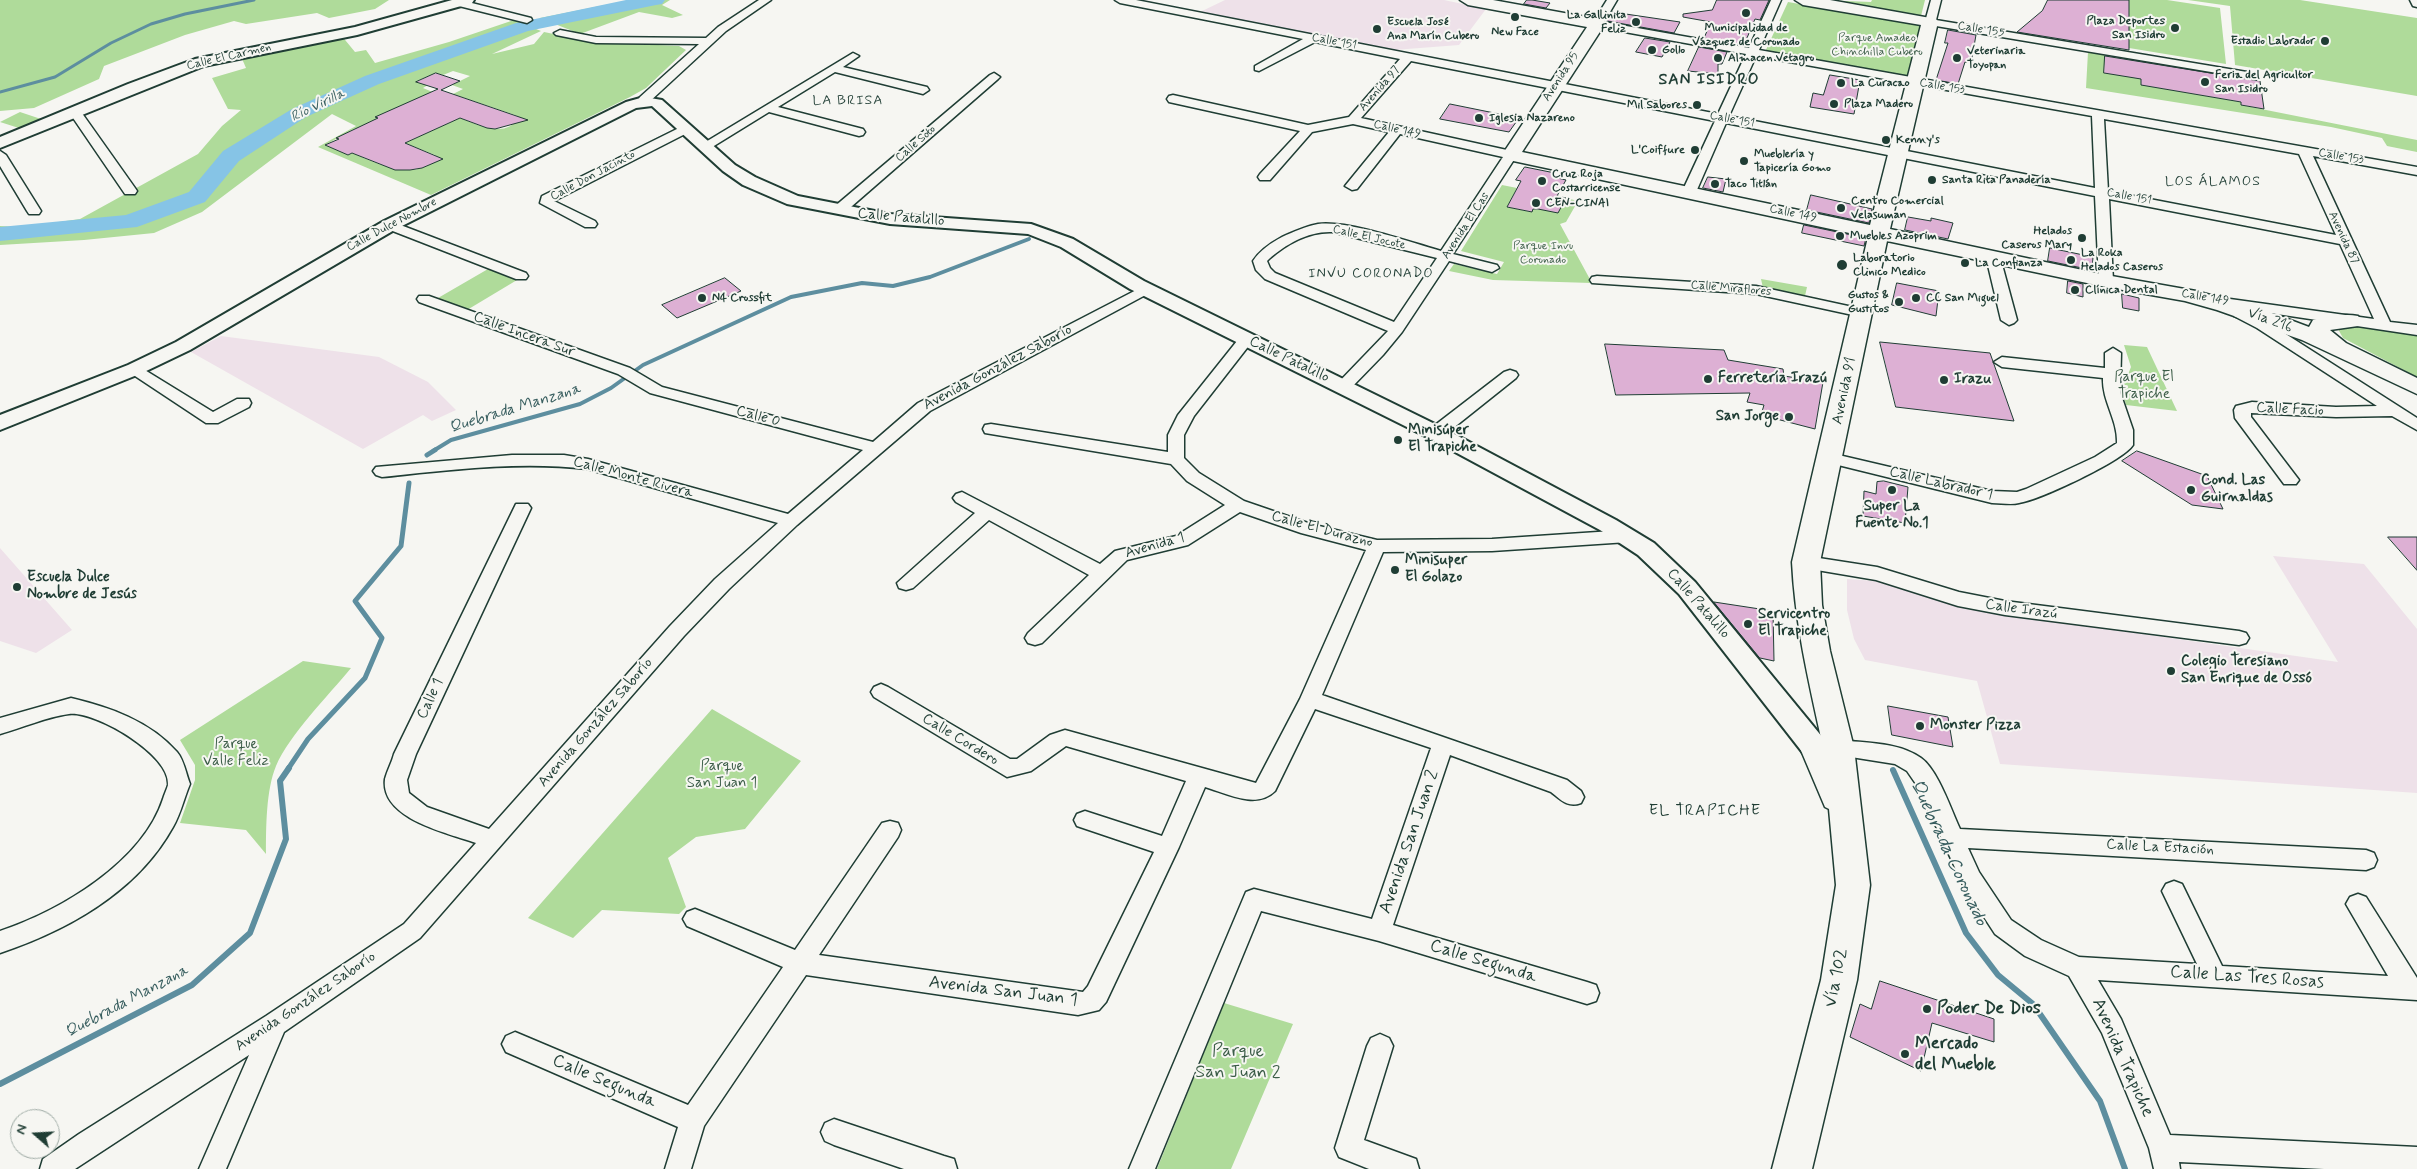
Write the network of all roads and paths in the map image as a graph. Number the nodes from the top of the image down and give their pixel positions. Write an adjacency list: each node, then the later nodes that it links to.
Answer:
1 (766, 0): 18 (street, Calle Dulce Nombre)
2 (1120, 0): 12 (street, Calle 151)
3 (1167, 0): 12 (street)
4 (1612, 0): 15 (street, Avenida 95)
5 (1776, 0): 19 (street)
6 (1803, 0): 14 (main road, Calle 155)
7 (1936, 0): 14 (street, Avenida 91)
8 (2416, 0): 11 (street)
9 (463, 1): 13 (street); 32 (street, Calle El Carmen)
10 (1478, 1): 15 (main road, Calle 153)
11 (2417, 4)
12 (1153, 7): 17 (street, Calle 151)
13 (527, 20)
14 (1930, 22): 24 (street, Calle 155); 26 (main road, Avenida 91)
15 (1597, 24): 19 (street, Calle 153); 27 (main road, Avenida 95)
16 (560, 33): 18 (street)
17 (1314, 38): 21 (street, Calle 151); 23 (street)
18 (707, 41): 30 (street, Calle Dulce Nombre)
19 (1754, 52): 26 (street, Calle 153); 34 (street)
20 (853, 56): 22 (street)
21 (1408, 57): 27 (street, Calle 151); 35 (street, Avenida 97)
22 (833, 68): 28 (street); 31 (street)
23 (1259, 68)
24 (2248, 75)
25 (994, 77): 52 (street, Calle Soto)
26 (1915, 82): 33 (street, Calle 153); 43 (main road, Avenida 91)
27 (1555, 86): 34 (street, Calle 151); 45 (main road, Avenida 95)
28 (923, 90)
29 (1173, 99): 37 (street, Calle 149)
30 (644, 100): 36 (street, Calle Patalillo); 55 (street, Calle Dulce Nombre)
31 (767, 108): 39 (street); 41 (street)
32 (75, 112): 40 (street, Calle El Carmen); 49 (street)
33 (2098, 114): 42 (street, Calle 153); 51 (street)
34 (1724, 118): 43 (street, Calle 151); 50 (street)
35 (1352, 120): 37 (street, Calle 149); 38 (street, Calle 149)
36 (685, 129): 41 (street, Calle Patalillo); 54 (street, Calle Don Jacinto)
37 (1308, 129): 47 (street)
38 (1397, 130): 45 (street, Calle 149); 48 (street)
39 (859, 132)
40 (0, 143)
41 (705, 146): 52 (street, Calle Patalillo)
42 (2304, 151): 46 (street, Calle 153); 57 (street, Avenida 87)
43 (1897, 152): 51 (street, Calle 151); 56 (main road, Avenida 91)
44 (0, 155): 53 (street)
45 (1511, 155): 50 (main road, Calle 149); 58 (street, Avenida El Cas)
46 (2417, 171)
47 (1265, 177)
48 (1352, 186)
49 (130, 190)
50 (1689, 192): 56 (main road, Calle 149)
51 (2102, 192): 57 (street, Calle 151); 63 (street)
52 (839, 210): 64 (street, Calle Patalillo)
53 (34, 211)
54 (590, 224)
55 (390, 225): 61 (street); 78 (street, Calle Dulce Nombre)
56 (1879, 231): 59 (main road, Calle 149); 67 (main road, Avenida 91)
57 (2344, 241): 71 (street, Avenida 87)
58 (1446, 257): 60 (street, Calle El Jocote); 72 (street, Avenida El Cas); 72 (street, Calle El Jocote)
59 (1993, 257): 63 (main road, Calle 149); 68 (street)
60 (1492, 268)
61 (521, 276)
62 (1597, 280): 67 (street, Calle Miraflores)
63 (2106, 281): 65 (main road, Calle 149)
64 (1146, 289): 74 (street, Calle Patalillo); 91 (street, Avenida González Saborío)
65 (2194, 297): 70 (main road, Vía 216); 86 (street)
66 (424, 299): 81 (street, Calle Incera Sur)
67 (1862, 313): 92 (main road, Avenida 91)
68 (2010, 320)
69 (2350, 321): 70 (street); 71 (street); 75 (main road)
70 (2309, 326): 75 (main road, Vía 216)
71 (2384, 326): 73 (street)
72 (1397, 329): 82 (street, Avenida El Cas)
73 (2417, 330)
74 (1246, 339): 82 (street, Calle Patalillo); 93 (street)
75 (2344, 351): 83 (main road, Vía 216); 84 (main road, Vía 216)
76 (2113, 352): 79 (street, Calle Labrador 1)
77 (2002, 362): 79 (street)
78 (135, 369): 85 (street); 87 (street, Calle Dulce Nombre)
79 (2112, 374): 92 (street, Calle Labrador 1)
80 (1510, 375): 90 (street)
81 (642, 383): 91 (street, Calle 0)
82 (1343, 387): 90 (street, Calle Patalillo)
83 (2417, 387)
84 (2417, 395)
85 (243, 403)
86 (2394, 412): 88 (street); 95 (street, Calle Facio)
87 (0, 423)
88 (2417, 425)
89 (991, 429): 93 (street)
90 (1436, 433): 101 (street, Calle Patalillo)
91 (875, 448): 100 (street, Avenida González Saborío)
92 (1830, 458): 103 (main road, Avenida 91)
93 (1176, 459): 97 (street, Calle El Durazno)
94 (382, 471): 100 (street, Calle Monte Rivera)
95 (2290, 480)
96 (962, 498): 99 (street)
97 (1238, 505): 102 (street, Calle El Durazno); 104 (street, Avenida 1)
98 (522, 508): 120 (street, Calle 1)
99 (987, 512): 104 (street); 105 (street)
100 (790, 521): 120 (street, Avenida González Saborío)
101 (1628, 536): 102 (street, Calle El Durazno); 113 (street, Calle Patalillo)
102 (1377, 546): 109 (street)
103 (1806, 562): 107 (street, Calle Irazú); 113 (main road, Avenida 91)
104 (1101, 573): 106 (street, Avenida 1)
105 (906, 583)
106 (1035, 638)
107 (2239, 638)
108 (880, 692): 111 (street, Calle Cordero)
109 (1310, 699): 112 (street); 114 (street)
110 (0, 726): 128 (street)
111 (1065, 738): 114 (street)
112 (1444, 744): 116 (street); 127 (street, Avenida San Juan 2)
113 (1827, 748): 115 (main road, Avenida 91); 119 (street); 121 (main road)
114 (1199, 776): 122 (street, Avenida San Juan 1)
115 (1844, 784): 121 (main road, Vía 102)
116 (1574, 797)
117 (1084, 820): 122 (street)
118 (890, 830): 129 (street)
119 (1954, 838): 123 (street, Calle La Estación); 130 (street)
120 (494, 840): 134 (street, Avenida González Saborío)
121 (1848, 840): 147 (main road, Vía 102)
122 (1168, 847): 129 (street, Avenida San Juan 1)
123 (2366, 860)
124 (2174, 891): 131 (street)
125 (2358, 904): 132 (street)
126 (695, 919): 129 (street)
127 (1379, 931): 133 (street, Calle Segunda); 145 (street, Avenida San Juan 2)
128 (0, 942)
129 (800, 963): 137 (street)
130 (2078, 968): 131 (street, Calle Las Tres Rosas); 139 (street, Avenida Trapiche)
131 (2215, 976): 132 (street, Calle Las Tres Rosas)
132 (2412, 989)
133 (1587, 993)
134 (275, 1024): 141 (street, Avenida González Saborío); 142 (street)
135 (516, 1044): 137 (street, Calle Segunda)
136 (1380, 1046): 146 (street)
137 (693, 1120): 143 (street)
138 (834, 1132): 144 (street)
139 (2165, 1159): 140 (street)
140 (2417, 1160)
141 (54, 1169)
142 (212, 1169)
143 (678, 1169)
144 (944, 1169)
145 (1142, 1169)
146 (1406, 1169)
147 (1792, 1169)

